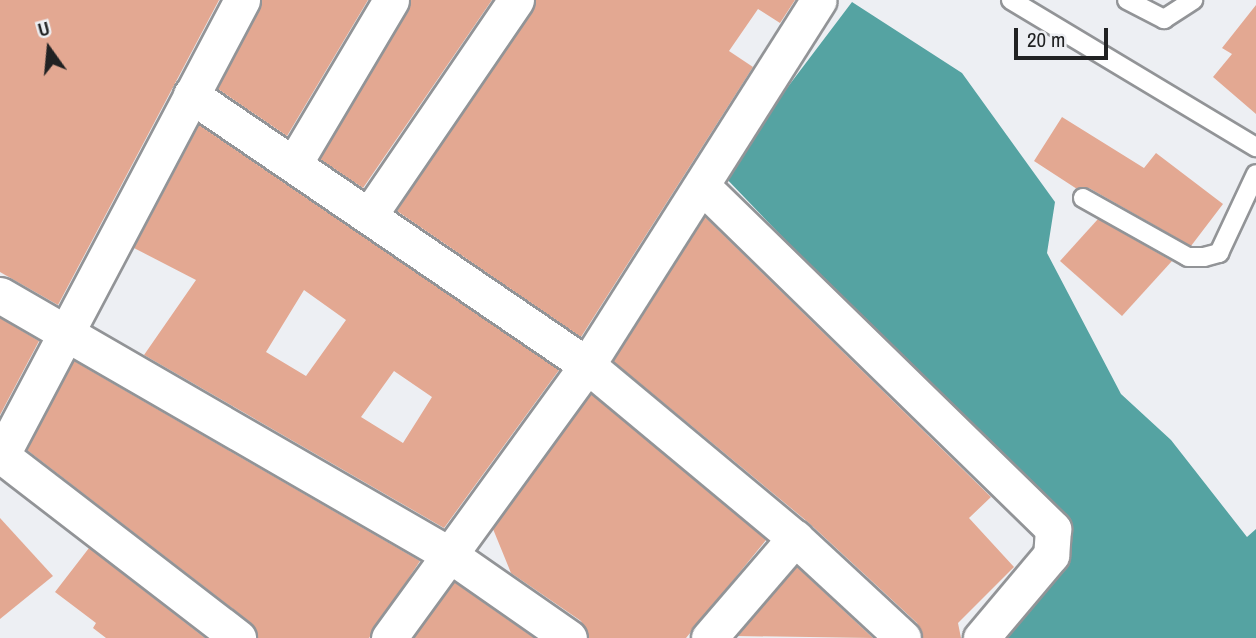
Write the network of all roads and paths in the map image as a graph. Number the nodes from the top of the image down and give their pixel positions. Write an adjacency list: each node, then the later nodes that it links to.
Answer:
1 (242, 0): 8 (street)
2 (391, 0): 10 (street)
3 (516, 0): 14 (street)
4 (819, 0): 12 (street)
5 (1011, 0): 9 (lane)
6 (1127, 0): 7 (lane)
7 (1193, 0)
8 (191, 95): 10 (street); 16 (street)
9 (1256, 147)
10 (295, 162): 14 (street)
11 (1256, 174): 13 (lane)
12 (702, 186): 17 (street); 26 (street)
13 (1083, 198)
14 (370, 214): 17 (street)
15 (0, 295): 16 (street)
16 (69, 333): 18 (street); 20 (street)
17 (587, 365): 19 (street); 20 (street)
18 (1, 457): 21 (street)
19 (795, 538): 24 (street); 25 (street)
20 (450, 555): 22 (street); 23 (street)
21 (238, 638)
22 (388, 638)
23 (569, 638)
24 (709, 638)
25 (903, 638)
26 (981, 638)

